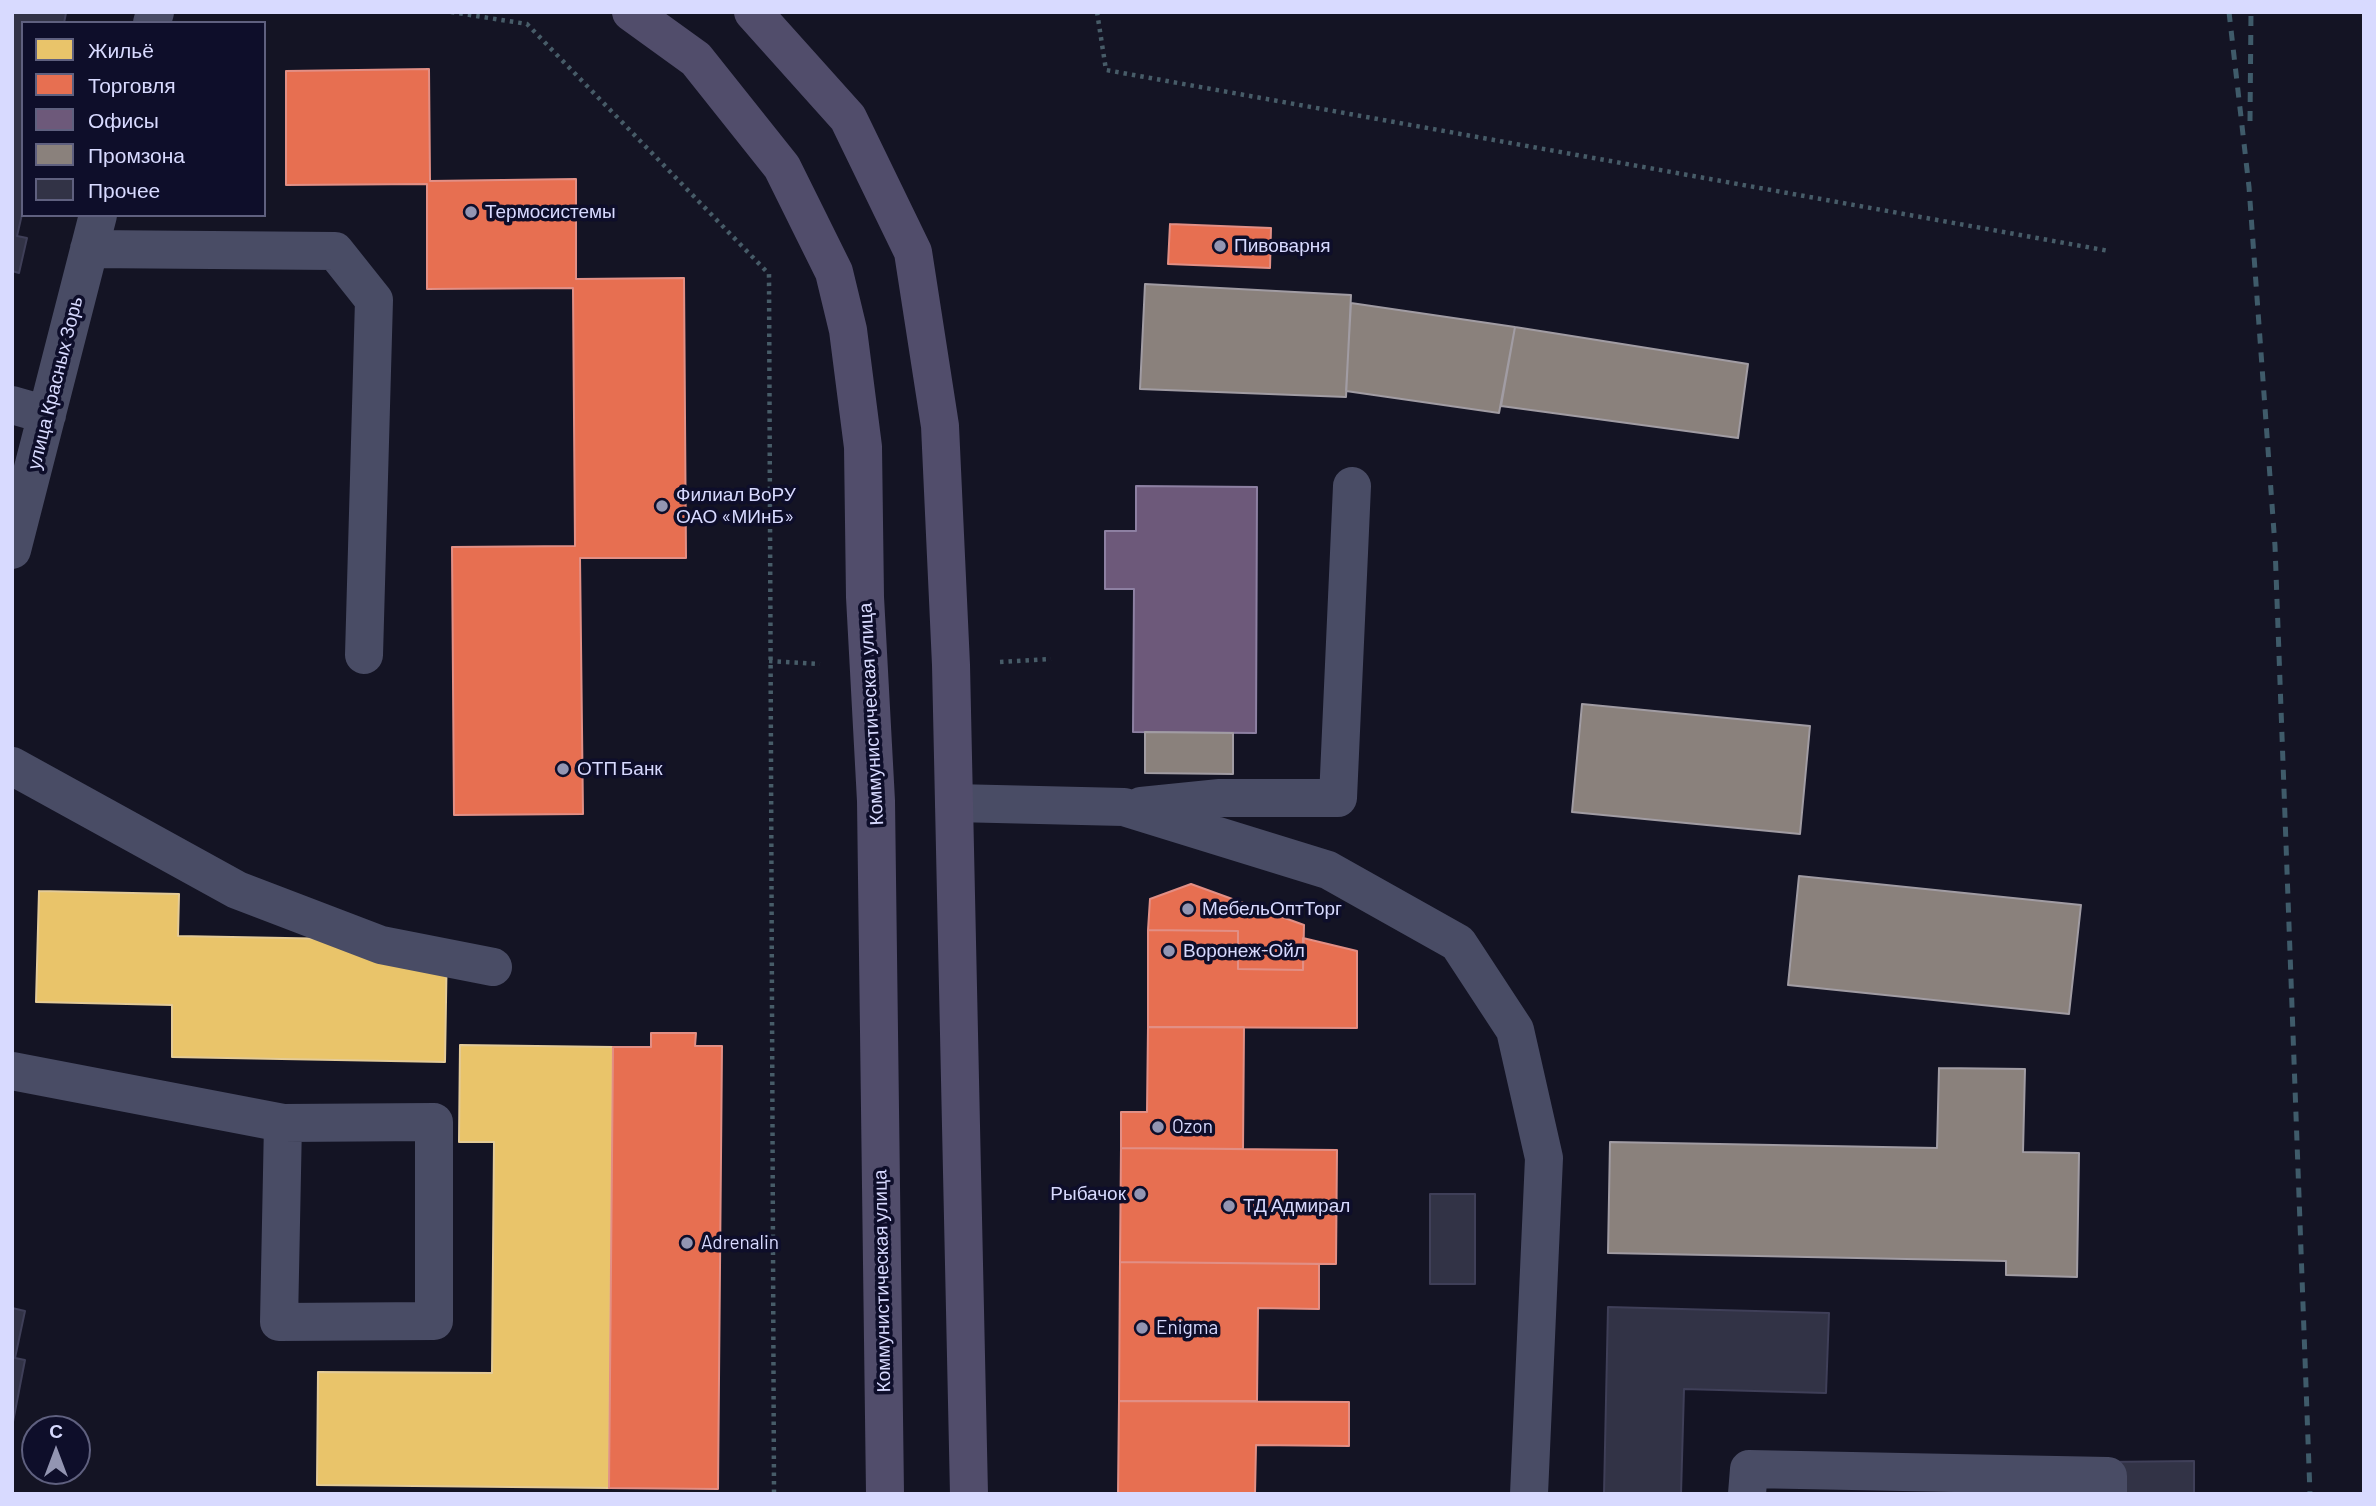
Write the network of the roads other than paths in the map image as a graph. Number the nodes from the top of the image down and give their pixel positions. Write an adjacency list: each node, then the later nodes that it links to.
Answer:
1 (631, 12): 14 (main road, Коммунистическая улица)
2 (753, 12): 9 (main road)
3 (94, 232): 4 (street, улица Красных Зорь); 7 (street)
4 (30, 410): 6 (street, улица Красных Зорь)
5 (1352, 486): 10 (street)
6 (13, 541)
7 (364, 654)
8 (12, 765): 11 (street)
9 (954, 803): 10 (street); 15 (main road)
10 (1125, 807): 16 (street)
11 (494, 967)
12 (12, 1071): 13 (street)
13 (283, 1123): 13 (street)
14 (885, 1494)
15 (969, 1494)
16 (1529, 1494)
17 (1747, 1494): 18 (street)
18 (2108, 1494)

